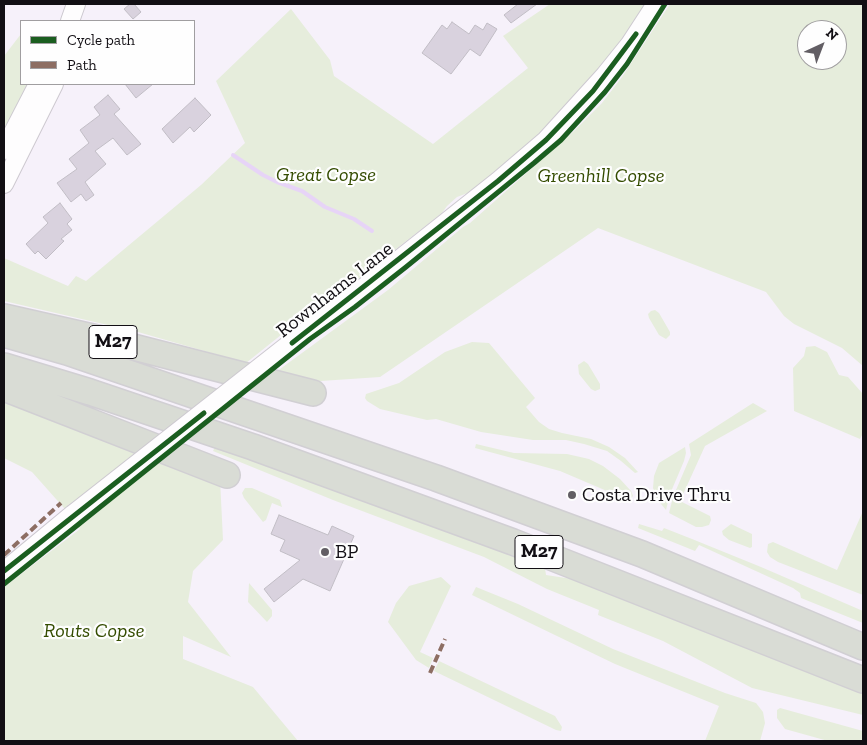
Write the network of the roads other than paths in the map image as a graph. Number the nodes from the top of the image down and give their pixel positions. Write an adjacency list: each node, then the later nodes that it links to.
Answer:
1 (656, 4): 12 (street, Rownhams Lane, bridge)
2 (37, 85): 4 (street)
3 (54, 85): 5 (street)
4 (4, 150)
5 (4, 184)
6 (4, 317): 10 (highway, M27)
7 (4, 334): 13 (highway, M27)
8 (4, 366): 14 (highway, M27)
9 (4, 388): 11 (highway)
10 (313, 393)
11 (227, 475)
12 (4, 571)
13 (863, 647)
14 (863, 680)

